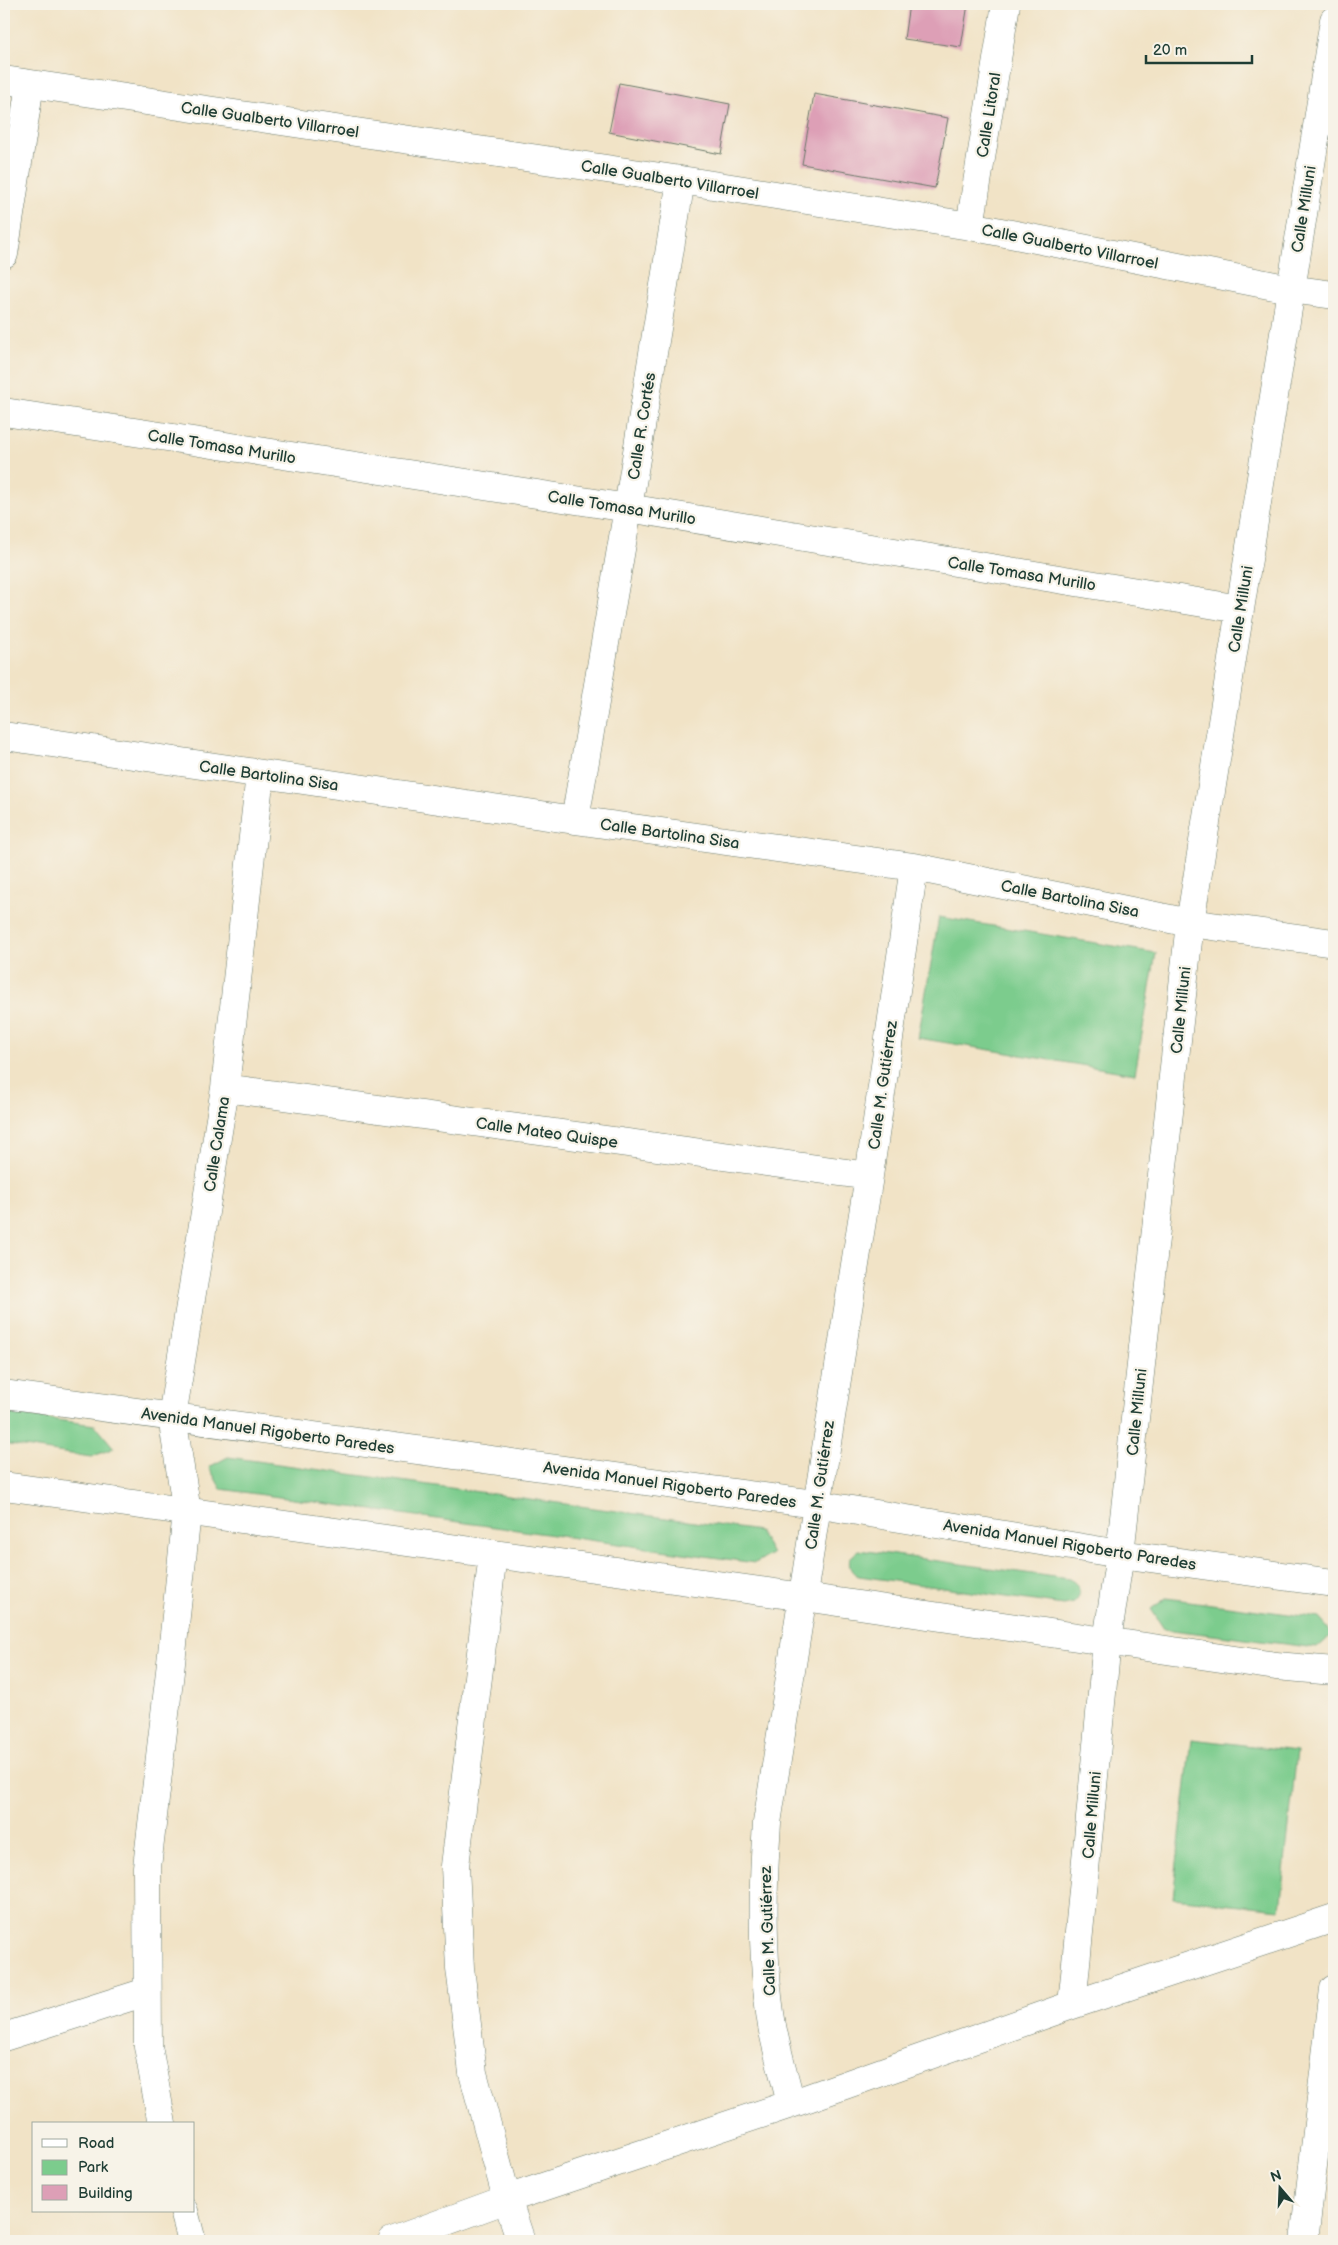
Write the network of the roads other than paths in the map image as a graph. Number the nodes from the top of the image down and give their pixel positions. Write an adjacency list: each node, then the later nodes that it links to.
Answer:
1 (1006, 4): 5 (street, Calle Litoral)
2 (1334, 20): 7 (street, Calle Milluni)
3 (17, 82): 4 (street, Calle Gualberto Villarroel); 6 (street)
4 (681, 180): 5 (street, Calle Gualberto Villarroel); 10 (street, Calle R. Cortés)
5 (970, 226): 7 (street, Calle Gualberto Villarroel)
6 (4, 254)
7 (1290, 289): 8 (street, Calle Gualberto Villarroel); 11 (street, Calle Milluni)
8 (1334, 295)
9 (4, 412): 10 (street, Calle Tomasa Murillo)
10 (628, 508): 11 (street, Calle Tomasa Murillo); 14 (street, Calle R. Cortés)
11 (1240, 608): 16 (street, Calle Milluni)
12 (4, 736): 13 (street, Calle Bartolina Sisa)
13 (260, 774): 14 (street, Calle Bartolina Sisa); 18 (street, Calle Calama)
14 (575, 820): 15 (street, Calle Bartolina Sisa)
15 (914, 867): 16 (street, Calle Bartolina Sisa); 19 (street, Calle M. Gutiérrez)
16 (1190, 923): 17 (street, Calle Bartolina Sisa); 26 (street, Calle Milluni)
17 (1334, 943)
18 (225, 1088): 19 (street, Calle Mateo Quispe); 21 (street, Calle Calama)
19 (869, 1176): 23 (street, Calle M. Gutiérrez)
20 (4, 1394): 21 (street, Avenida Manuel Rigoberto Paredes)
21 (172, 1417): 23 (street, Avenida Manuel Rigoberto Paredes); 24 (street, Calle Calama)
22 (4, 1486): 24 (street)
23 (816, 1504): 26 (street, Avenida Manuel Rigoberto Paredes); 28 (street, Calle M. Gutiérrez)
24 (187, 1512): 25 (street); 33 (street, Calle Calama)
25 (493, 1554): 28 (street); 38 (street)
26 (1120, 1554): 27 (street, Avenida Manuel Rigoberto Paredes); 29 (street, Calle Milluni)
27 (1334, 1583)
28 (804, 1597): 29 (street); 36 (street, Calle M. Gutiérrez)
29 (1107, 1641): 30 (street); 34 (street, Calle Milluni)
30 (1334, 1671)
31 (1334, 1918): 34 (street)
32 (1334, 1989): 43 (street)
33 (146, 1992): 35 (street); 37 (street, Calle Calama)
34 (1072, 2005): 36 (street)
35 (4, 2037)
36 (791, 2104): 38 (street)
37 (162, 2122)
38 (507, 2199): 41 (street); 42 (street)
39 (184, 2212): 40 (street)
40 (192, 2241)
41 (392, 2241)
42 (521, 2241)
43 (1304, 2241)

